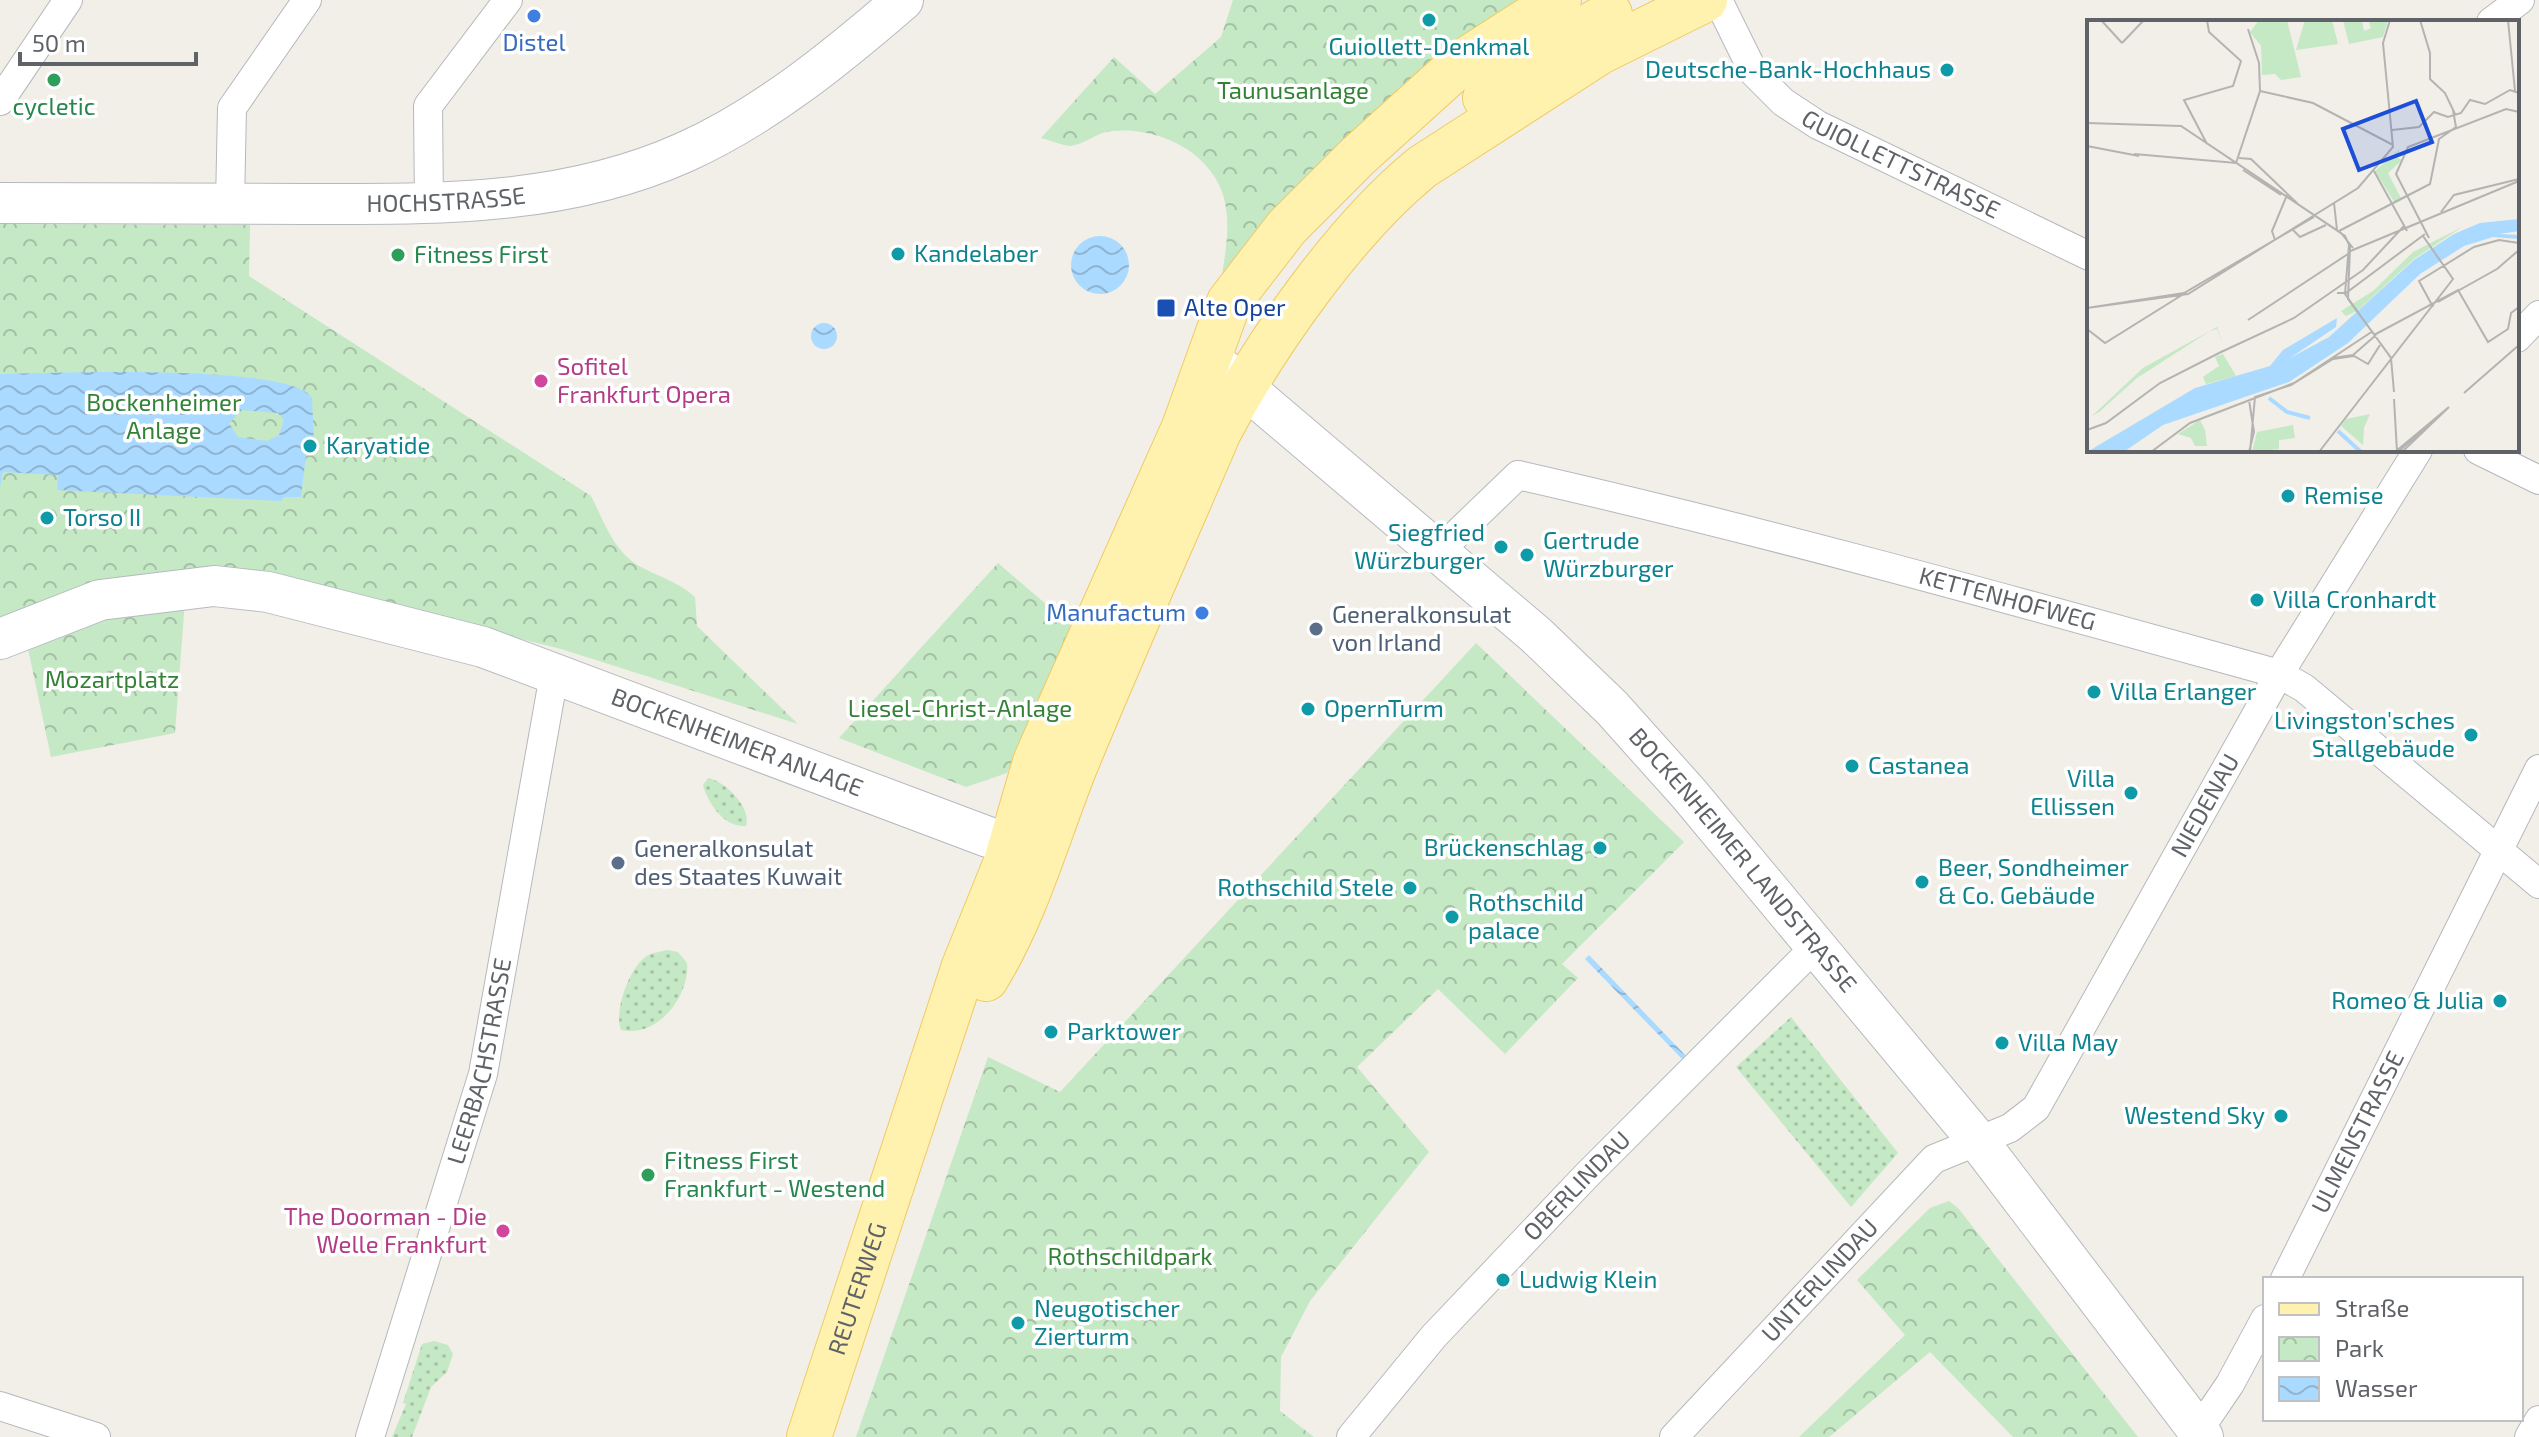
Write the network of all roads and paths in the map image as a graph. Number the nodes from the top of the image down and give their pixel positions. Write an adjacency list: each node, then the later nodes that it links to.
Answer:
1 (68, 0): 11 (street)
2 (307, 0): 14 (street)
3 (508, 0): 15 (street)
4 (903, 0): 15 (main road, HOCHSTRASSE)
5 (1559, 0): 19 (main road)
6 (1634, 0): 12 (main road)
7 (1705, 0): 12 (main road)
8 (1718, 0): 16 (street, GUIOLLETTSTRASSE)
9 (2520, 0): 10 (street)
10 (2494, 20)
11 (0, 101)
12 (1422, 167): 20 (main road)
13 (0, 203): 14 (main road, HOCHSTRASSE)
14 (230, 204): 15 (main road, HOCHSTRASSE)
15 (429, 204)
16 (2087, 255)
17 (2539, 315): 18 (street)
18 (2519, 336)
19 (1208, 357): 20 (main road, BOCKENHEIMER LANDSTRASSE); 30 (main road)
20 (1244, 385): 24 (main road, BOCKENHEIMER LANDSTRASSE); 29 (main road)
21 (2417, 452): 26 (street, NIEDENAU)
22 (2482, 452): 23 (street)
23 (2539, 480)
24 (1438, 552): 26 (street, KETTENHOFWEG); 33 (main road, BOCKENHEIMER LANDSTRASSE)
25 (0, 639): 27 (main road, BOCKENHEIMER ANLAGE)
26 (2279, 674): 31 (street, KETTENHOFWEG); 35 (street, NIEDENAU)
27 (554, 675): 30 (main road, BOCKENHEIMER ANLAGE); 42 (street, LEERBACHSTRASSE)
28 (2539, 769): 31 (street, ULMENSTRASSE)
29 (1053, 823): 30 (main road); 34 (main road, REUTERWEG)
30 (1011, 843): 34 (main road, REUTERWEG)
31 (2498, 850): 32 (street, KETTENHOFWEG); 36 (street, ULMENSTRASSE)
32 (2539, 884)
33 (1816, 946): 35 (main road, BOCKENHEIMER LANDSTRASSE); 44 (street, OBERLINDAU)
34 (938, 1051): 43 (main road, REUTERWEG)
35 (1978, 1141): 40 (main road, BOCKENHEIMER LANDSTRASSE); 45 (street, UNTERLINDAU)
36 (2286, 1277)
37 (2263, 1323): 40 (street)
38 (0, 1406): 41 (street)
39 (2539, 1420): 46 (street)
40 (2198, 1435)
41 (96, 1437)
42 (370, 1437)
43 (809, 1437)
44 (1351, 1437)
45 (1674, 1437)
46 (2529, 1437)

